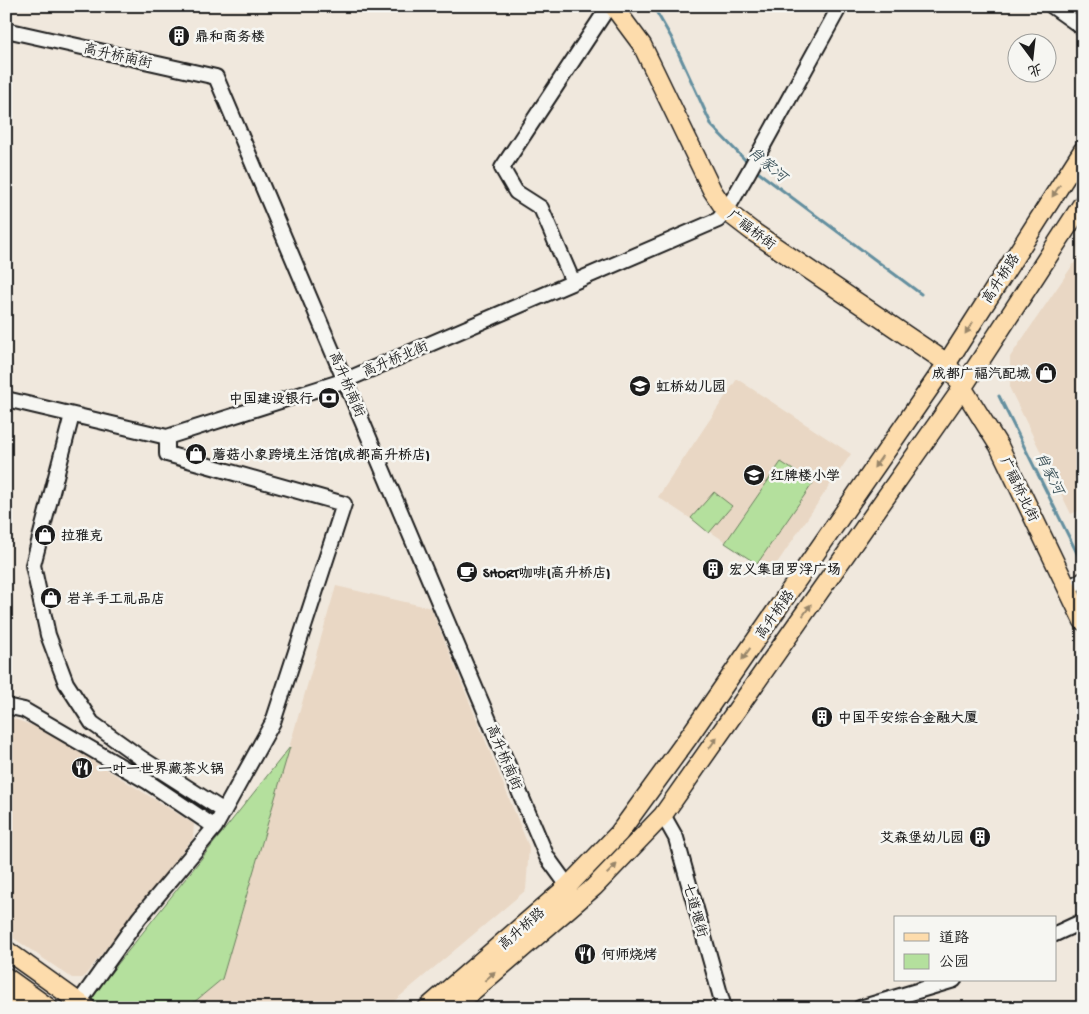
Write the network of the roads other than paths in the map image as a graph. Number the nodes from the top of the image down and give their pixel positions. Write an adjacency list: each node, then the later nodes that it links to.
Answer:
1 (609, 6): 10 (street)
2 (613, 6): 9 (main road, 广福桥街)
3 (840, 6): 9 (street, 高升桥北街)
4 (1052, 6): 5 (street)
5 (1083, 28)
6 (6, 30): 12 (street, 高升桥南街)
7 (1083, 150): 11 (main road, 高升桥路, one-way to 11)
8 (1083, 203): 13 (main road, 高升桥路)
9 (726, 211): 10 (street, 高升桥北街); 11 (main road, 广福桥街)
10 (573, 282): 12 (street, 高升桥北街)
11 (946, 363): 13 (main road, 广福桥北街); 24 (main road, 高升桥路, one-way to 24)
12 (346, 380): 16 (street, 高升桥北街); 24 (street, 高升桥南街)
13 (963, 387): 18 (main road, 广福桥北街); 22 (main road, 高升桥路, one-way to 13)
14 (6, 400): 15 (street)
15 (72, 415): 16 (street); 21 (street)
16 (167, 437): 21 (street)
17 (1083, 580): 18 (street)
18 (1066, 588): 19 (main road, 广福桥北街)
19 (1083, 621)
20 (6, 706): 23 (street)
21 (224, 811): 23 (street)
22 (663, 815): 36 (main road, 高升桥路, one-way to 22); 37 (street, 七道堰街)
23 (215, 827): 32 (street)
24 (568, 886): 35 (main road, 高升桥路)
25 (1083, 921): 26 (street)
26 (1056, 934)
27 (6, 950): 32 (main road)
28 (6, 964): 32 (main road)
29 (6, 977): 34 (main road)
30 (947, 982): 38 (street)
31 (6, 997): 33 (main road)
32 (78, 1006)
33 (21, 1008)
34 (49, 1008)
35 (427, 1008)
36 (453, 1008)
37 (724, 1008)
38 (860, 1008)

